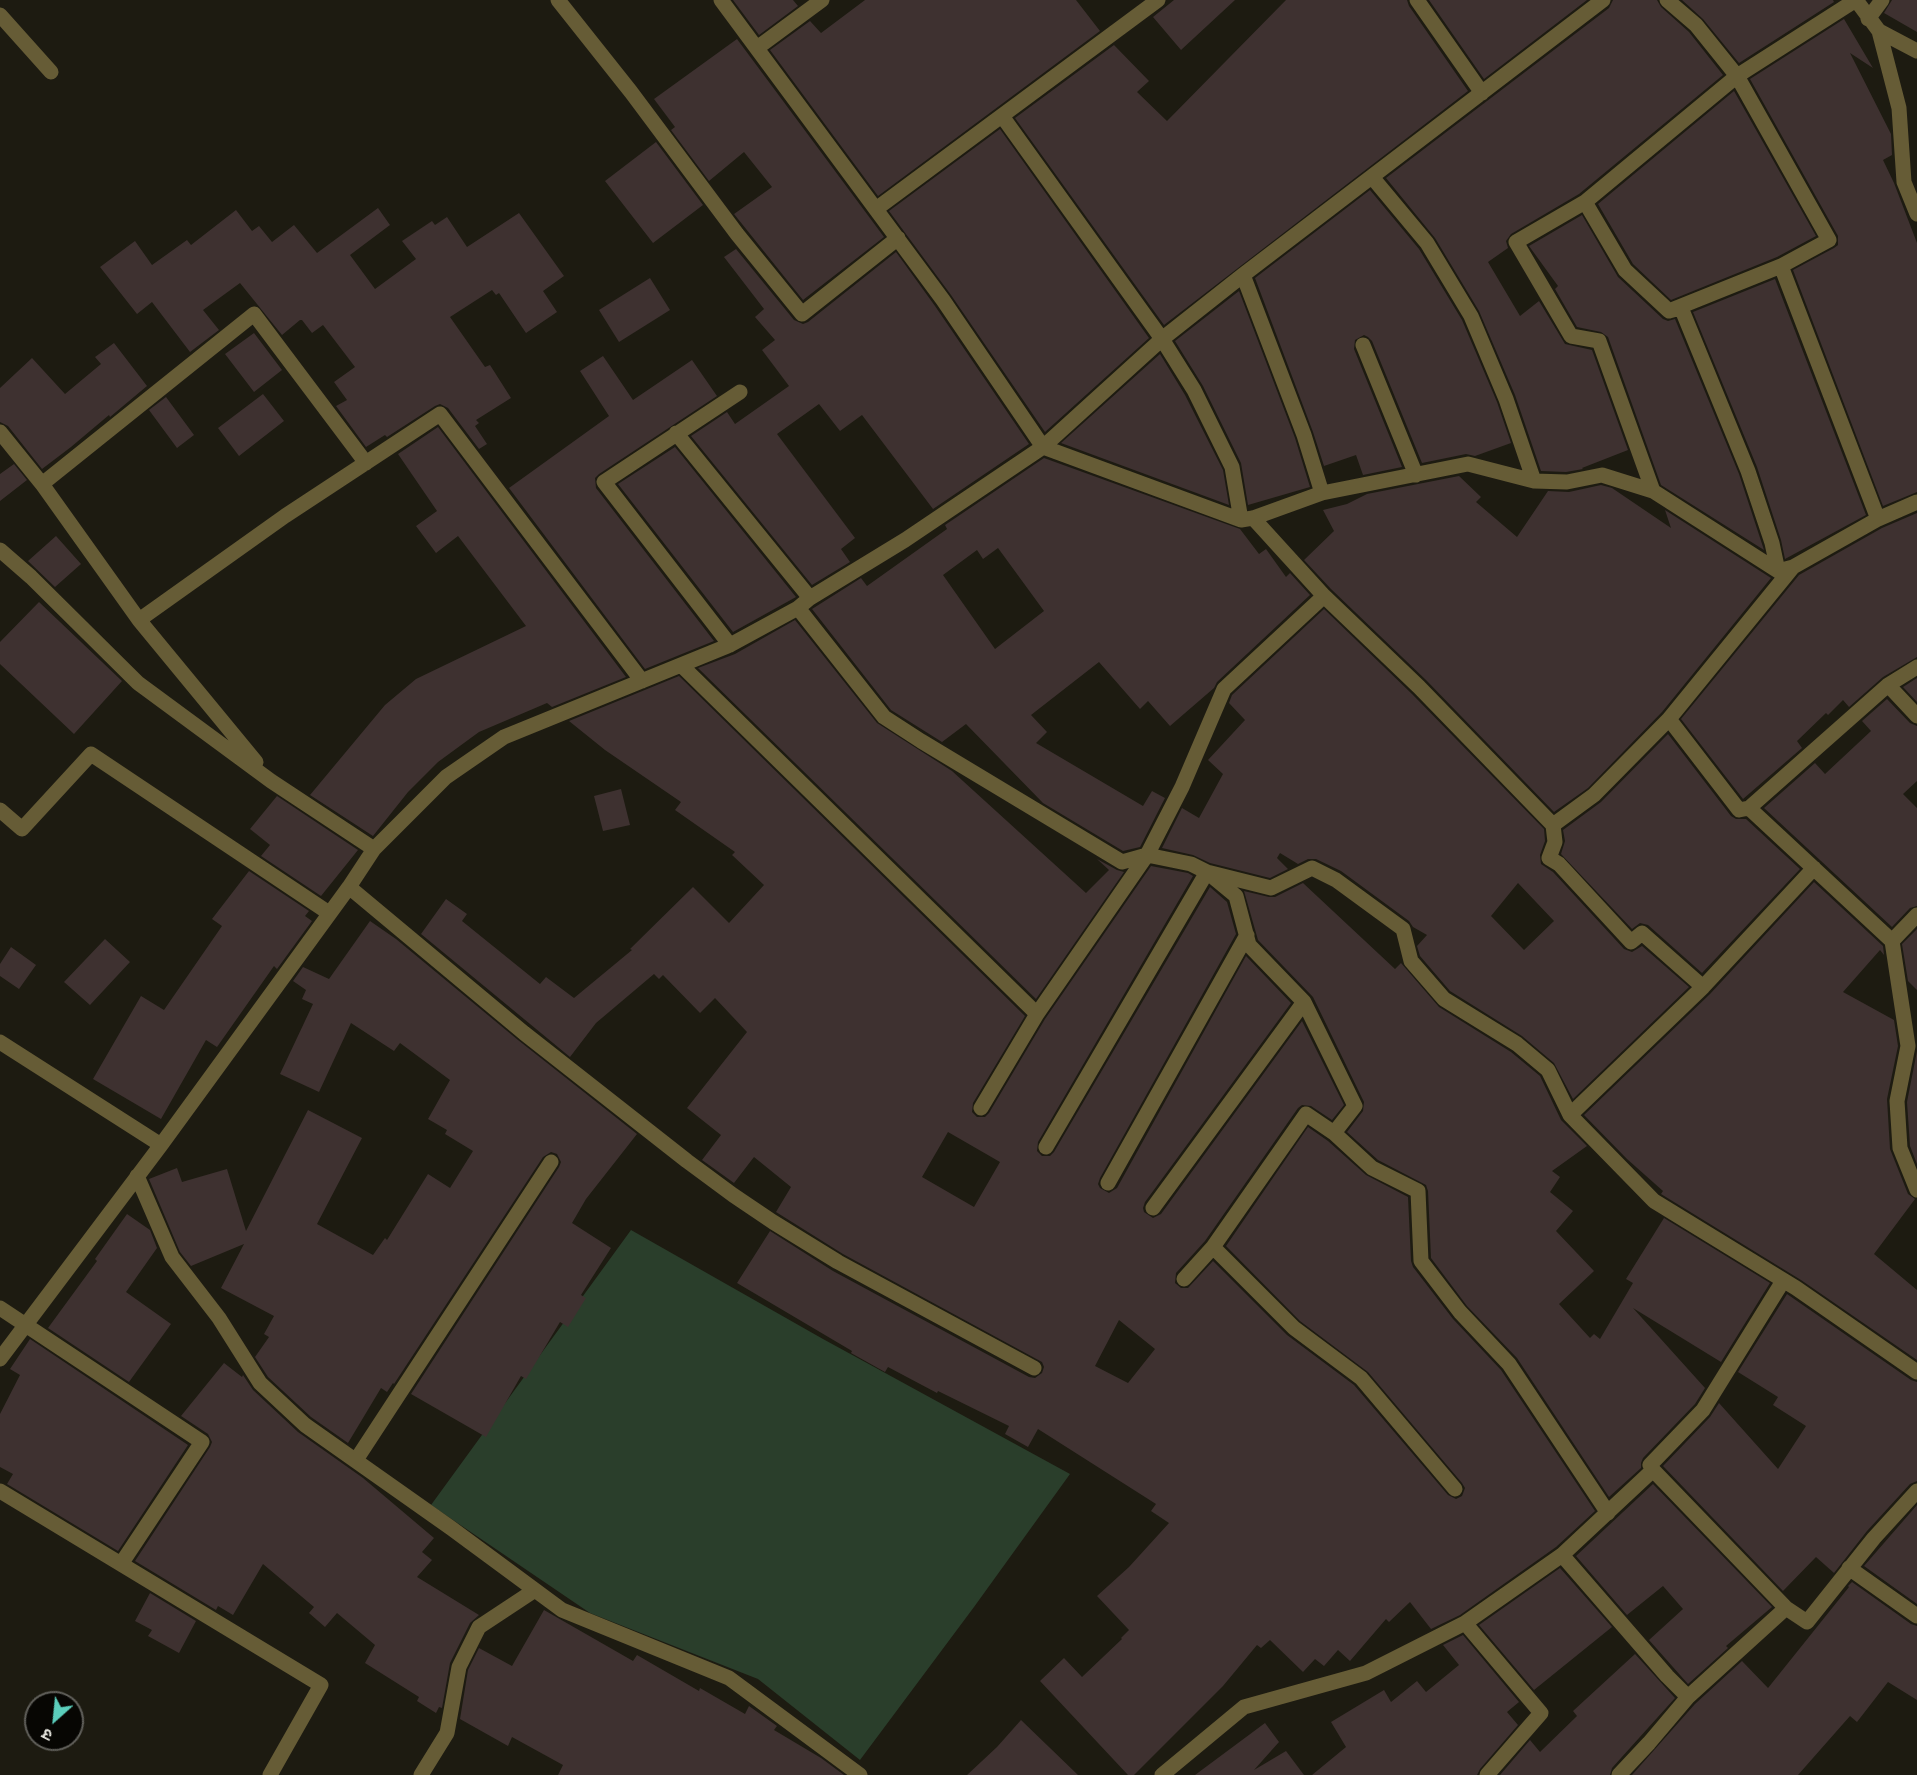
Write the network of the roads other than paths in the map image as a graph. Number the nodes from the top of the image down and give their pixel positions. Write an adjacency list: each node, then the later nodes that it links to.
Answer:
1 (558, 0): 25 (street)
2 (721, 0): 13 (street)
3 (822, 0): 13 (street)
4 (1158, 0): 18 (street)
5 (1417, 0): 17 (street)
6 (1603, 0): 17 (street)
7 (1667, 0): 16 (street)
8 (1856, 0): 11 (street); 16 (street)
9 (1882, 0): 11 (street)
10 (0, 15): 15 (street)
11 (1868, 19): 12 (street)
12 (1879, 31): 14 (street); 19 (street)
13 (758, 48): 23 (street)
14 (1917, 51)
15 (51, 72)
16 (1737, 76): 22 (street); 26 (street)
17 (1482, 93): 20 (street)
18 (1002, 116): 23 (street); 29 (street)
19 (1903, 169): 21 (street); 24 (street)
20 (1372, 177): 27 (street); 37 (street)
21 (1917, 178)
22 (1585, 202): 28 (street); 39 (street)
23 (876, 209): 25 (street)
24 (1917, 214)
25 (898, 238): 34 (street)
26 (1781, 266): 28 (street); 43 (street)
27 (1243, 275): 29 (street); 40 (street)
28 (1670, 311): 46 (street)
29 (1162, 339): 34 (street); 42 (street)
30 (1363, 345): 36 (street)
31 (740, 392): 33 (street)
32 (0, 432): 38 (street)
33 (675, 433): 48 (street); 50 (street)
34 (1043, 447): 42 (street); 48 (street)
35 (366, 463): 38 (street); 49 (street); 53 (street)
36 (1416, 475): 37 (street); 40 (street)
37 (1534, 481): 39 (street)
38 (42, 484): 49 (street)
39 (1653, 491): 46 (street)
40 (1322, 493): 42 (street)
41 (1917, 502): 43 (street)
42 (1247, 519): 47 (street)
43 (1878, 519): 45 (street)
44 (0, 550): 57 (street)
45 (1793, 567): 46 (street); 56 (street)
46 (1778, 571)
47 (1324, 596): 60 (street); 62 (street)
48 (804, 603): 50 (street); 62 (street)
49 (139, 620): 57 (street)
50 (730, 645): 51 (street)
51 (682, 666): 53 (street); 72 (street)
52 (1917, 667): 54 (street)
53 (642, 681): 61 (street)
54 (1888, 685): 55 (street); 58 (street)
55 (1917, 716)
56 (1669, 719): 58 (street); 60 (street)
57 (271, 781): 61 (street)
58 (1749, 808): 63 (street)
59 (0, 810): 66 (street)
60 (1553, 825): 70 (street)
61 (374, 849): 65 (street)
62 (1147, 855): 64 (street); 72 (street)
63 (1814, 868): 69 (street); 70 (street)
64 (1207, 872): 68 (street); 75 (street); 78 (street)
65 (349, 887): 66 (street); 90 (street)
66 (329, 913): 77 (street)
67 (1917, 915): 69 (street)
68 (1247, 935): 71 (street); 81 (street)
69 (1892, 941): 82 (street)
70 (1703, 987): 75 (street)
71 (1304, 1002): 76 (street); 83 (street)
72 (1037, 1014): 74 (street)
73 (0, 1042): 77 (street)
74 (981, 1108)
75 (1570, 1115): 86 (street)
76 (1334, 1133): 84 (street); 97 (street)
77 (161, 1145): 80 (street)
78 (1046, 1147)
79 (551, 1162): 92 (street)
80 (137, 1176): 88 (street); 92 (street)
81 (1108, 1183)
82 (1917, 1190)
83 (1153, 1208)
84 (1213, 1246): 85 (street); 94 (street)
85 (1184, 1279)
86 (1783, 1281): 91 (street); 93 (street)
87 (0, 1308): 88 (street)
88 (26, 1324): 89 (street); 99 (street)
89 (0, 1359)
90 (1034, 1368)
91 (1917, 1372)
92 (356, 1460): 101 (street)
93 (1653, 1470): 97 (street); 102 (street)
94 (1455, 1489)
95 (0, 1491): 99 (street)
96 (1917, 1491): 100 (street)
97 (1608, 1513): 98 (street)
98 (1562, 1555): 104 (street); 105 (street)
99 (121, 1564): 107 (street)
100 (1849, 1568): 102 (street); 103 (street)
101 (535, 1590): 108 (street); 109 (street)
102 (1786, 1608): 105 (street)
103 (1917, 1616)
104 (1465, 1623): 110 (street); 111 (street)
105 (1688, 1697): 106 (street)
106 (1628, 1772)
107 (270, 1775)
108 (421, 1775)
109 (860, 1775)
110 (1162, 1775)
111 (1487, 1775)

